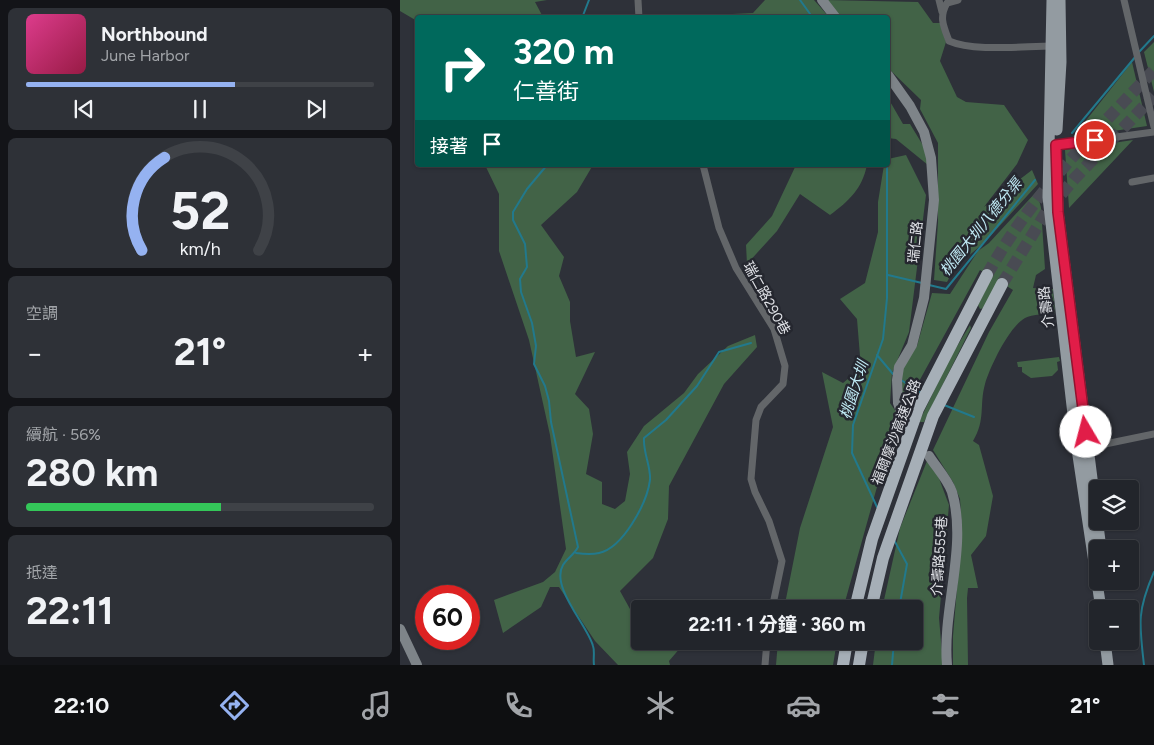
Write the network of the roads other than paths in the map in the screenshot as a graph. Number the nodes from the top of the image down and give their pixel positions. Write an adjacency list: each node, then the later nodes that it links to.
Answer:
1 (638, 0): 9 (street)
2 (822, 0): 10 (street)
3 (939, 0): 8 (street)
4 (958, 0): 8 (street)
5 (1052, 0): 11 (main road, 介壽路)
6 (1060, 0): 15 (main road, 介壽路)
7 (1124, 0): 13 (street)
8 (942, 12): 11 (street)
9 (639, 15)
10 (834, 15)
11 (1053, 46): 15 (main road, 介壽路)
12 (890, 78): 23 (street, 瑞仁路)
13 (1154, 127)
14 (1154, 132): 15 (street)
15 (1052, 145): 25 (main road, 介壽路)
16 (704, 167): 28 (street, 瑞仁路290巷)
17 (1154, 178): 18 (street)
18 (1132, 182)
19 (987, 275): 21 (highway, 福爾摩沙高速公路)
20 (1002, 284): 22 (highway)
21 (968, 311): 22 (highway); 29 (highway, 福爾摩沙高速公路)
22 (983, 320): 30 (highway)
23 (903, 418)
24 (1154, 434): 25 (street)
25 (1083, 448): 27 (main road, 介壽路); 31 (main road, 介壽路)
26 (929, 456): 42 (street, 介壽路555巷)
27 (1099, 540)
28 (774, 600)
29 (857, 600)
30 (873, 600)
31 (1100, 600)
32 (400, 629): 38 (street)
33 (766, 650): 39 (street)
34 (845, 650): 40 (highway)
35 (862, 650): 41 (highway)
36 (1106, 650): 43 (main road)
37 (1113, 650): 44 (main road)
38 (417, 665)
39 (765, 665)
40 (843, 665)
41 (859, 665)
42 (947, 665)
43 (1108, 665)
44 (1115, 665)

